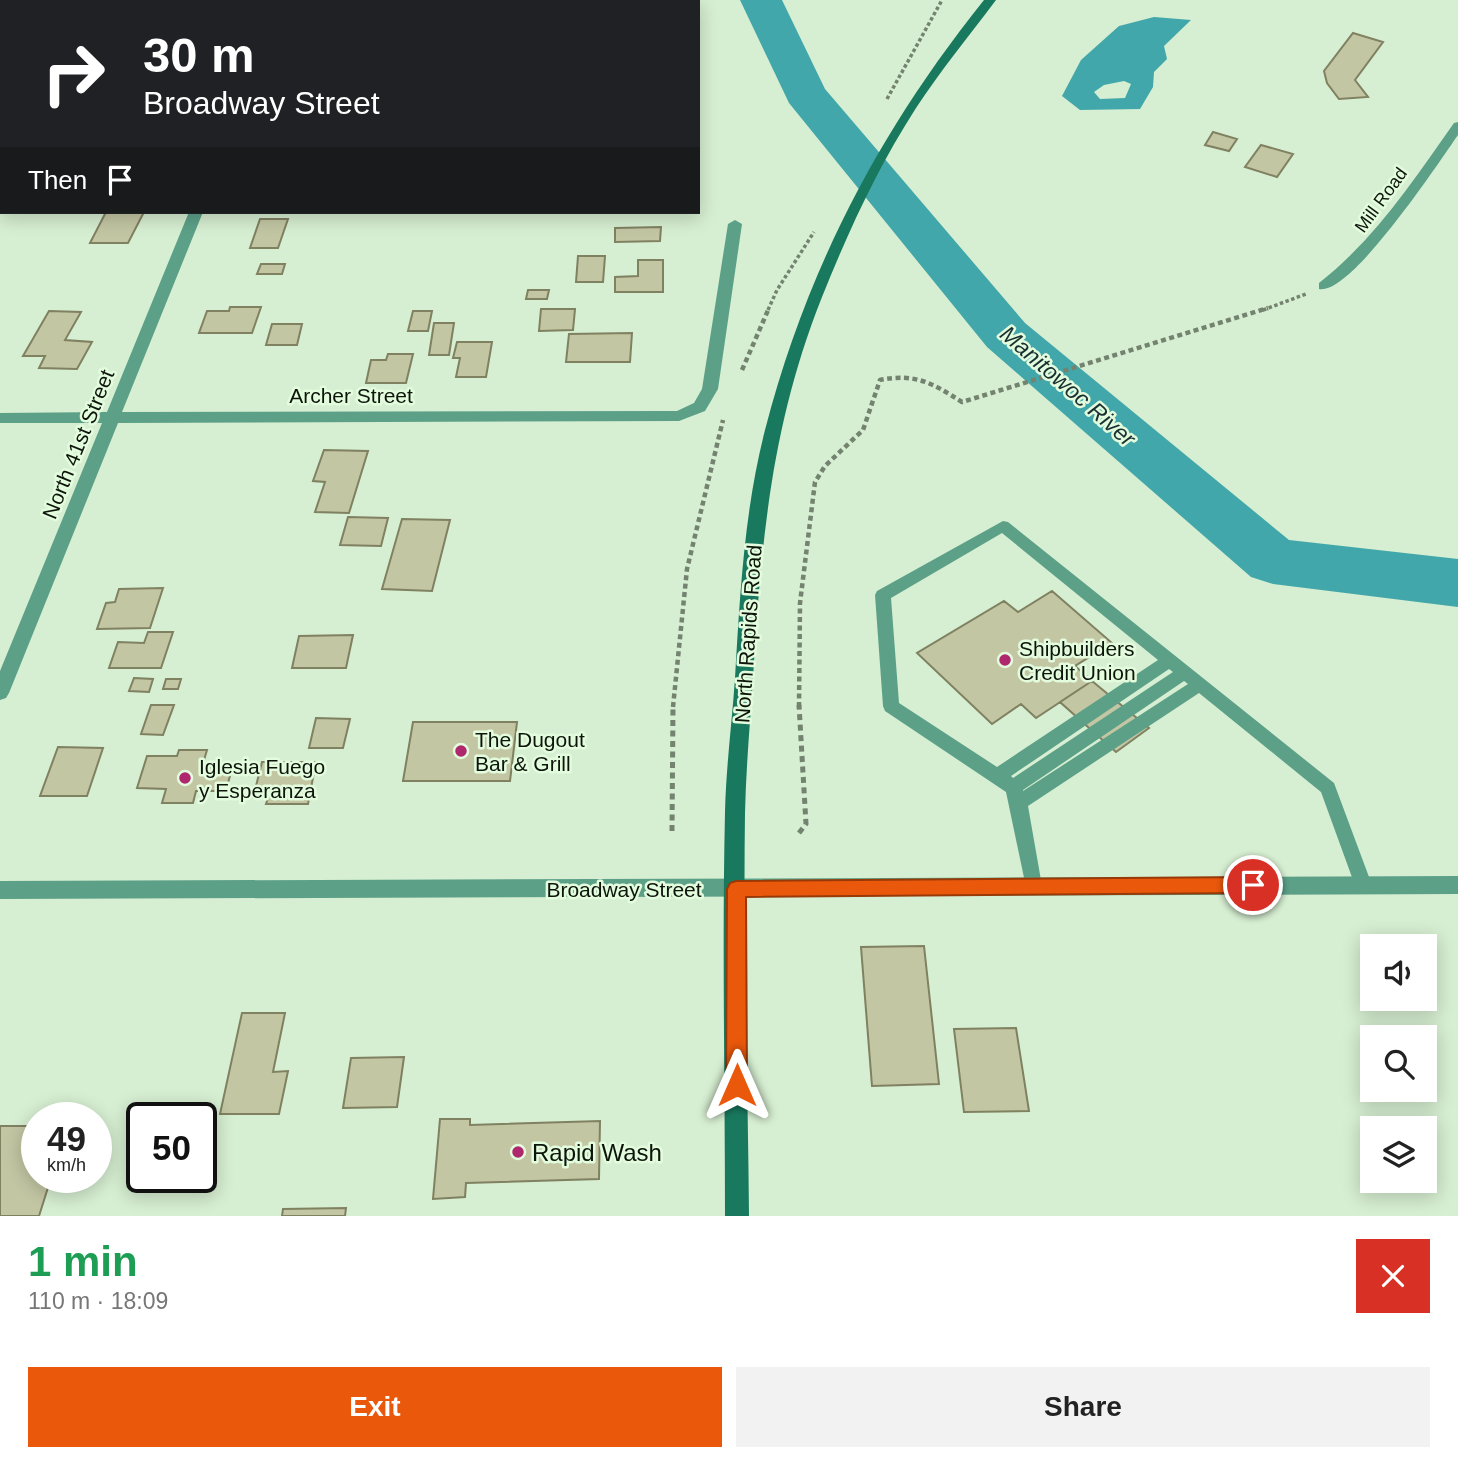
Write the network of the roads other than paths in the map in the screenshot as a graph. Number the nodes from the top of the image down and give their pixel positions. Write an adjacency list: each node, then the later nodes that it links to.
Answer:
1 (990, 0): 17 (main road, North Rapids Road)
2 (1458, 126): 5 (street, Mill Road)
3 (195, 214): 6 (street, North 41st Street)
4 (735, 224): 6 (street, Archer Street)
5 (1324, 286)
6 (111, 416): 7 (street, Archer Street); 11 (street, North 41st Street)
7 (0, 418)
8 (1168, 660): 9 (lane); 12 (lane); 12 (lane)
9 (1184, 674): 10 (lane); 13 (lane)
10 (1199, 685): 13 (lane); 14 (lane)
11 (0, 693)
12 (996, 777): 13 (lane)
13 (1016, 795): 16 (lane)
14 (1363, 885): 15 (street, Broadway Street); 16 (street, Broadway Street)
15 (1458, 885)
16 (1033, 887): 17 (street, Broadway Street)
17 (736, 889): 18 (street, Broadway Street); 19 (main road, North Rapids Road)
18 (0, 890)
19 (737, 1216)

